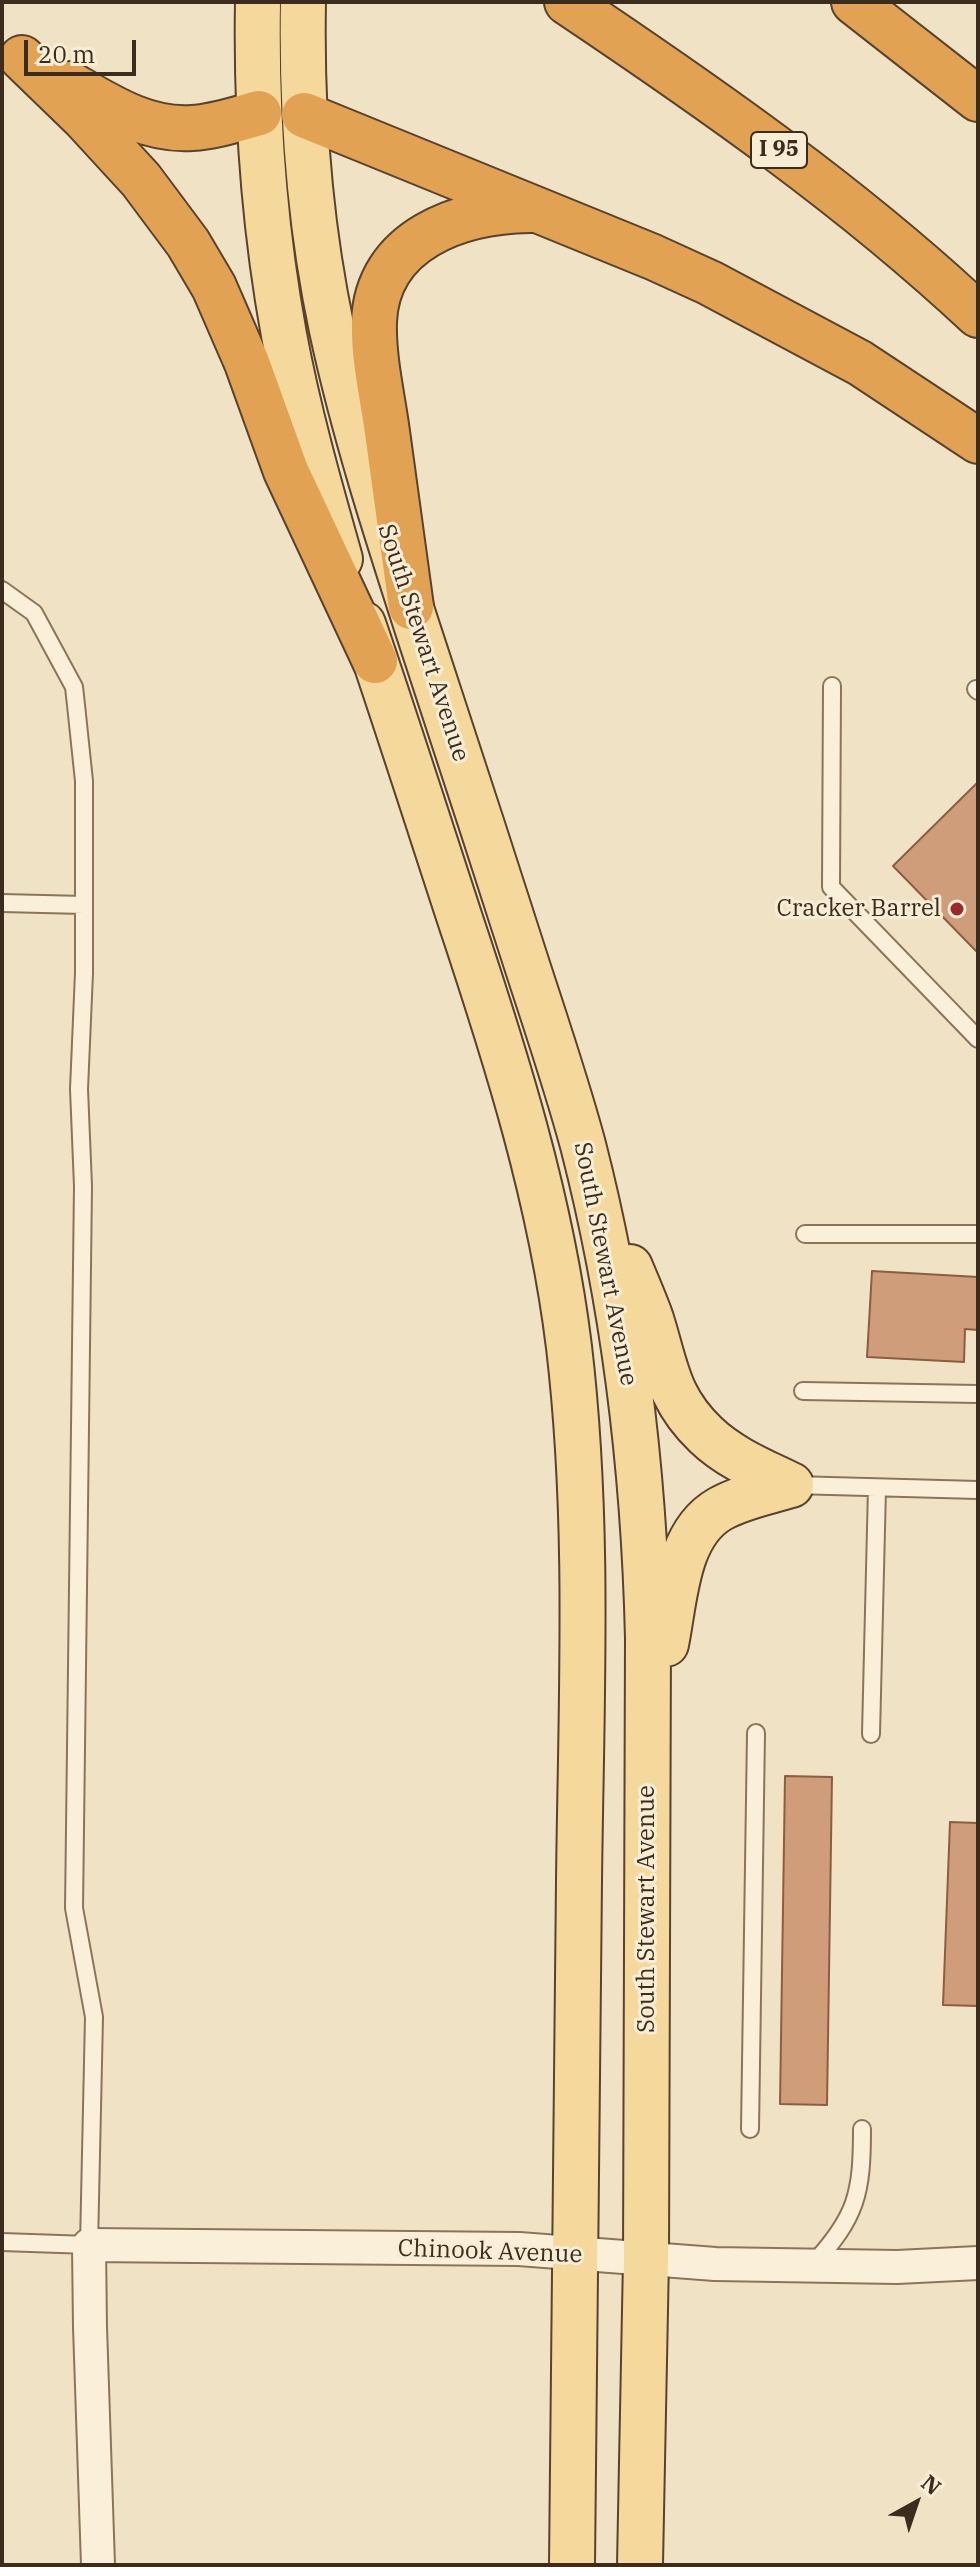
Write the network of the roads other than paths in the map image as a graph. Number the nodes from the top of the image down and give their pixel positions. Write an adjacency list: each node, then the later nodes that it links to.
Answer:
1 (258, 2): 7 (main road, South Stewart Avenue)
2 (303, 2): 8 (main road, South Stewart Avenue)
3 (567, 2): 10 (highway, I 95)
4 (854, 2): 6 (highway)
5 (12, 51): 7 (highway); 14 (highway)
6 (978, 99)
7 (259, 113): 8 (main road); 14 (main road, South Stewart Avenue)
8 (304, 115): 9 (highway); 13 (main road, South Stewart Avenue)
9 (534, 210): 11 (highway); 13 (highway)
10 (978, 315)
11 (978, 441)
12 (2, 590): 17 (lane)
13 (411, 607): 19 (main road, South Stewart Avenue)
14 (375, 661): 34 (main road, South Stewart Avenue)
15 (832, 686): 18 (lane)
16 (2, 903): 17 (lane)
17 (84, 905): 33 (lane)
18 (978, 1039)
19 (582, 1145): 24 (main road); 29 (main road, South Stewart Avenue)
20 (805, 1234): 21 (lane)
21 (978, 1234)
22 (803, 1391): 23 (lane)
23 (978, 1394)
24 (791, 1485): 25 (lane); 29 (main road)
25 (877, 1488): 26 (lane); 28 (lane)
26 (978, 1490)
27 (756, 1733): 30 (lane)
28 (871, 1734)
29 (647, 1737): 35 (main road, South Stewart Avenue)
30 (750, 2129)
31 (862, 2129): 37 (lane)
32 (2, 2242): 33 (lane, Chinook Avenue)
33 (89, 2245): 34 (street, Chinook Avenue); 38 (street)
34 (575, 2254): 35 (street, Chinook Avenue); 39 (main road, South Stewart Avenue)
35 (646, 2259): 37 (street, Chinook Avenue); 40 (main road, South Stewart Avenue)
36 (978, 2263): 37 (street, Chinook Avenue)
37 (812, 2265)
38 (98, 2565)
39 (572, 2565)
40 (640, 2565)

